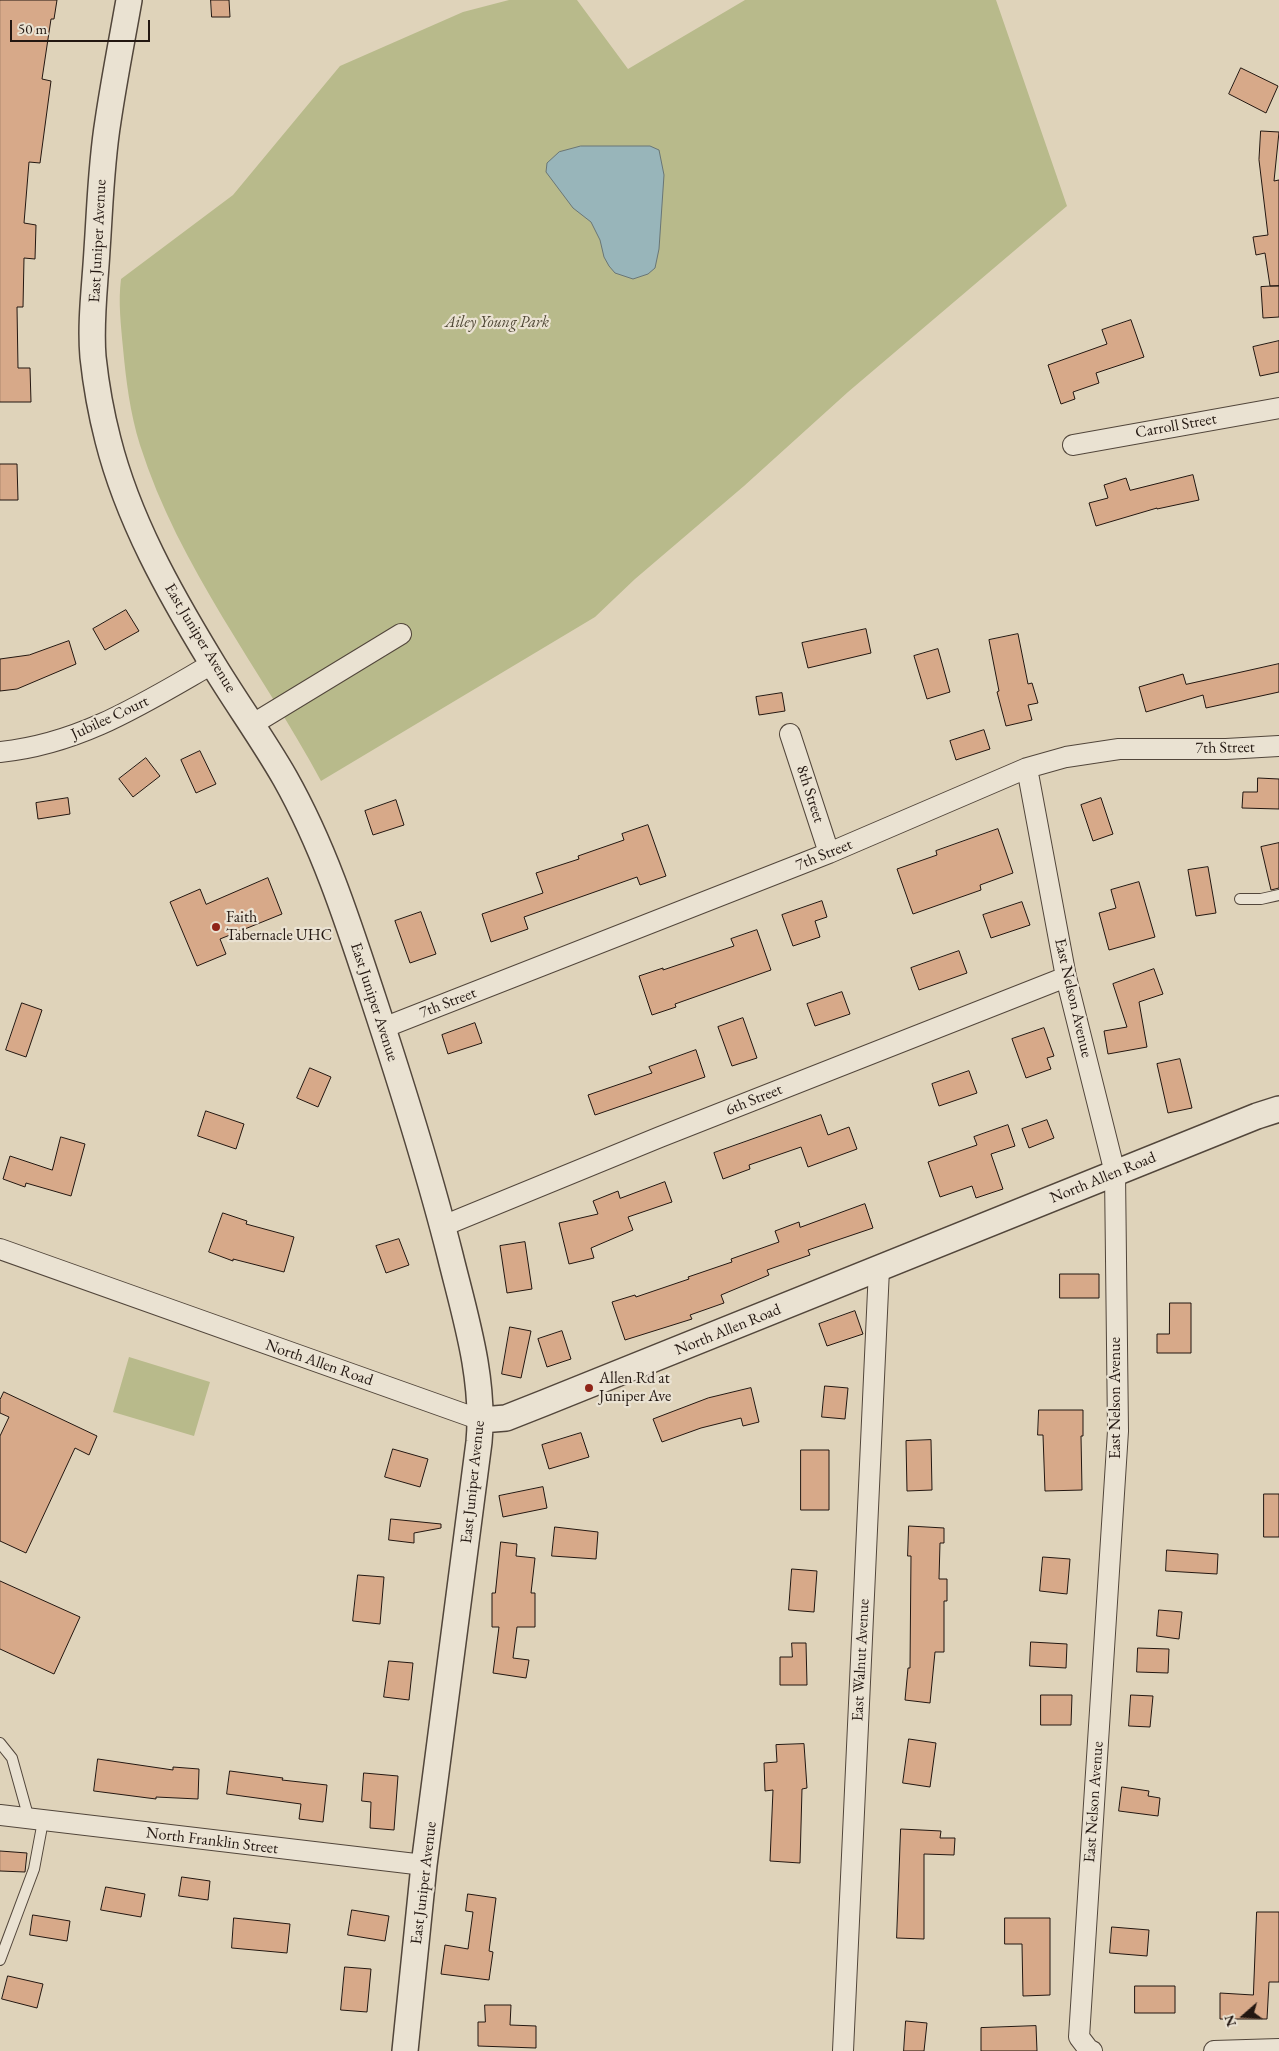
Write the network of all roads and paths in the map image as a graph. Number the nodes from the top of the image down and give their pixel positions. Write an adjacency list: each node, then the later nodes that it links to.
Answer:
1 (129, 0): 5 (street, East Juniper Avenue)
2 (1279, 408): 3 (street, Carroll Street)
3 (1073, 444)
4 (401, 634): 6 (street)
5 (212, 664): 6 (street, East Juniper Avenue); 9 (street, Jubilee Court)
6 (252, 724): 15 (street, East Juniper Avenue)
7 (790, 734): 11 (street, 8th Street)
8 (1279, 746): 10 (street, 7th Street)
9 (0, 752)
10 (1027, 768): 11 (street, 7th Street); 14 (street, East Nelson Avenue)
11 (829, 853): 15 (street, 7th Street)
12 (1279, 895): 13 (lane)
13 (1240, 899)
14 (1066, 977): 17 (street, East Nelson Avenue); 18 (street, 6th Street)
15 (383, 1028): 18 (street, East Juniper Avenue)
16 (1279, 1109): 17 (street, North Allen Road)
17 (1115, 1173): 20 (street, North Allen Road); 27 (street, East Nelson Avenue)
18 (442, 1226): 21 (street, East Juniper Avenue)
19 (0, 1249): 21 (street, North Allen Road)
20 (879, 1269): 21 (street, North Allen Road); 30 (street, East Walnut Avenue)
21 (481, 1420): 25 (street, East Juniper Avenue)
22 (0, 1743): 24 (lane)
23 (0, 1815): 24 (street, North Franklin Street)
24 (36, 1820): 25 (street, North Franklin Street); 26 (lane)
25 (424, 1865): 29 (street, East Juniper Avenue)
26 (0, 1960)
27 (1086, 2044)
28 (1279, 2048): 31 (street)
29 (405, 2051)
30 (843, 2051)
31 (1214, 2051)

